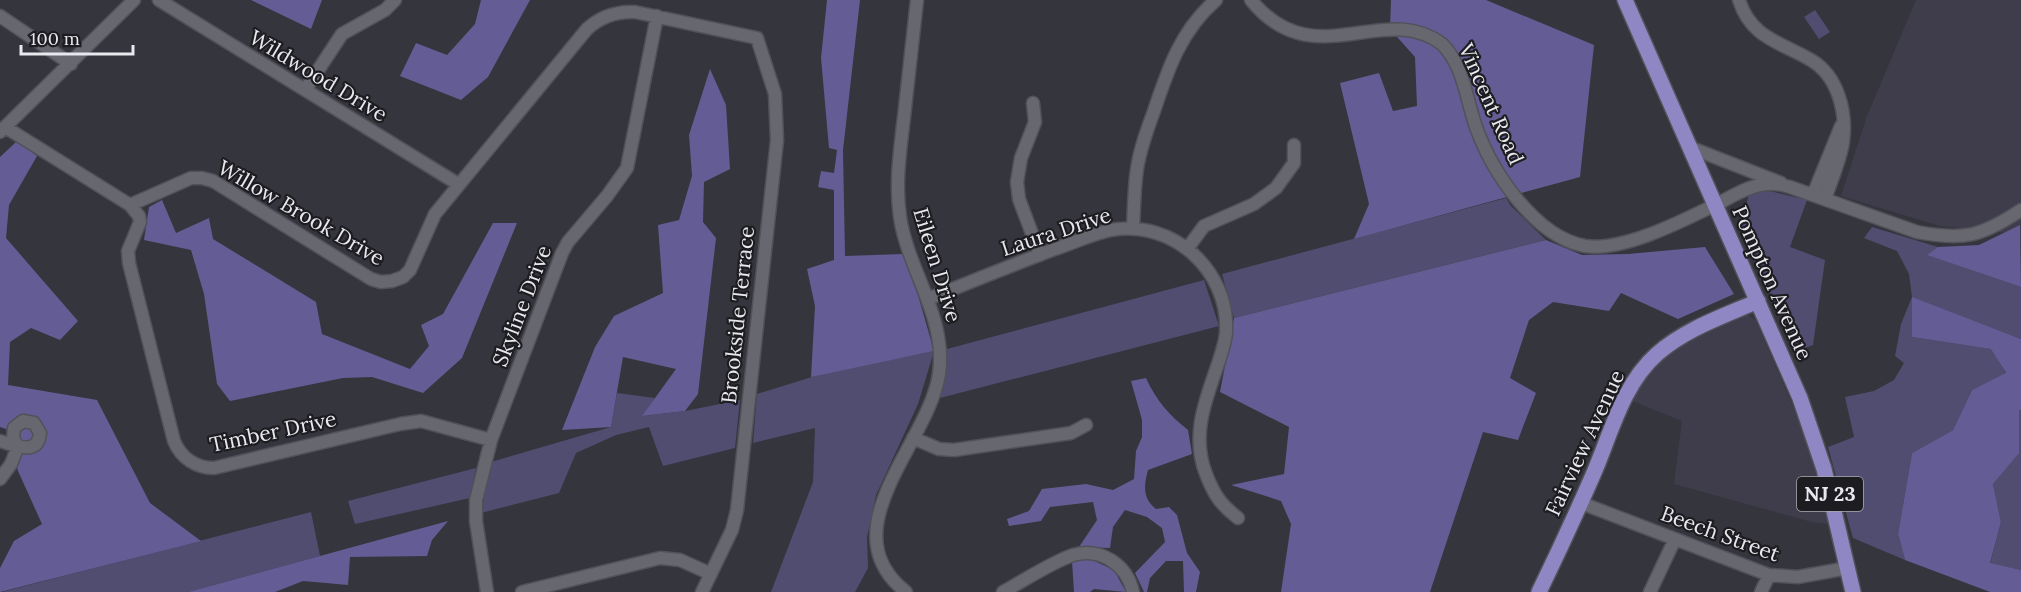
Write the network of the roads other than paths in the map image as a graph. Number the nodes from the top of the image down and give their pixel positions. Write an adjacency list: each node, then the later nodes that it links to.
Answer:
1 (134, 0): 12 (street)
2 (159, 0): 13 (street, Wildwood Drive)
3 (395, 0): 13 (street)
4 (917, 0): 27 (street, Eileen Drive)
5 (1216, 0): 24 (street)
6 (1251, 0): 21 (street, Vincent Road)
7 (1625, 0): 17 (main road, Pompton Avenue / NJ 23)
8 (1739, 0): 20 (street)
9 (0, 16): 12 (street)
10 (657, 16): 11 (street, Willow Brook Drive); 18 (street, Willow Brook Drive); 31 (street, Skyline Drive)
11 (757, 38): 38 (street, Brookside Terrace)
12 (71, 64): 15 (street)
13 (304, 90): 18 (street, Wildwood Drive)
14 (1033, 103): 26 (street)
15 (2, 130): 22 (street)
16 (1294, 145): 25 (street)
17 (1689, 147): 19 (street); 21 (main road, Pompton Avenue / NJ 23)
18 (458, 184): 22 (street, Willow Brook Drive)
19 (1790, 187): 20 (street); 21 (street, Vincent Road)
20 (1819, 197): 23 (street)
21 (1715, 204): 28 (main road, Pompton Avenue / NJ 23)
22 (130, 205): 31 (street, Timber Drive)
23 (2021, 210)
24 (1133, 229): 25 (street, Laura Drive); 26 (street, Laura Drive)
25 (1187, 249): 35 (street, Laura Drive)
26 (1040, 255): 27 (street, Laura Drive)
27 (928, 299): 30 (street, Eileen Drive)
28 (1758, 301): 34 (main road, Fairview Avenue); 37 (main road, Pompton Avenue / NJ 23)
29 (1086, 425): 30 (street)
30 (913, 438): 43 (street, Eileen Drive)
31 (491, 440): 40 (street, Skyline Drive)
32 (0, 441): 33 (street)
33 (0, 479)
34 (1581, 502): 36 (street, Beech Street); 46 (main road, Fairview Avenue)
35 (1238, 518)
36 (1675, 539): 39 (street, Beech Street); 47 (street)
37 (1848, 568): 39 (street, Beech Street); 49 (main road, Pompton Avenue / NJ 23)
38 (711, 574): 41 (street); 42 (street, Brookside Terrace)
39 (1769, 575): 48 (street)
40 (487, 592)
41 (522, 592)
42 (702, 592)
43 (906, 592)
44 (1003, 592): 45 (street)
45 (1133, 592)
46 (1539, 592)
47 (1650, 592)
48 (1761, 592)
49 (1853, 592)

